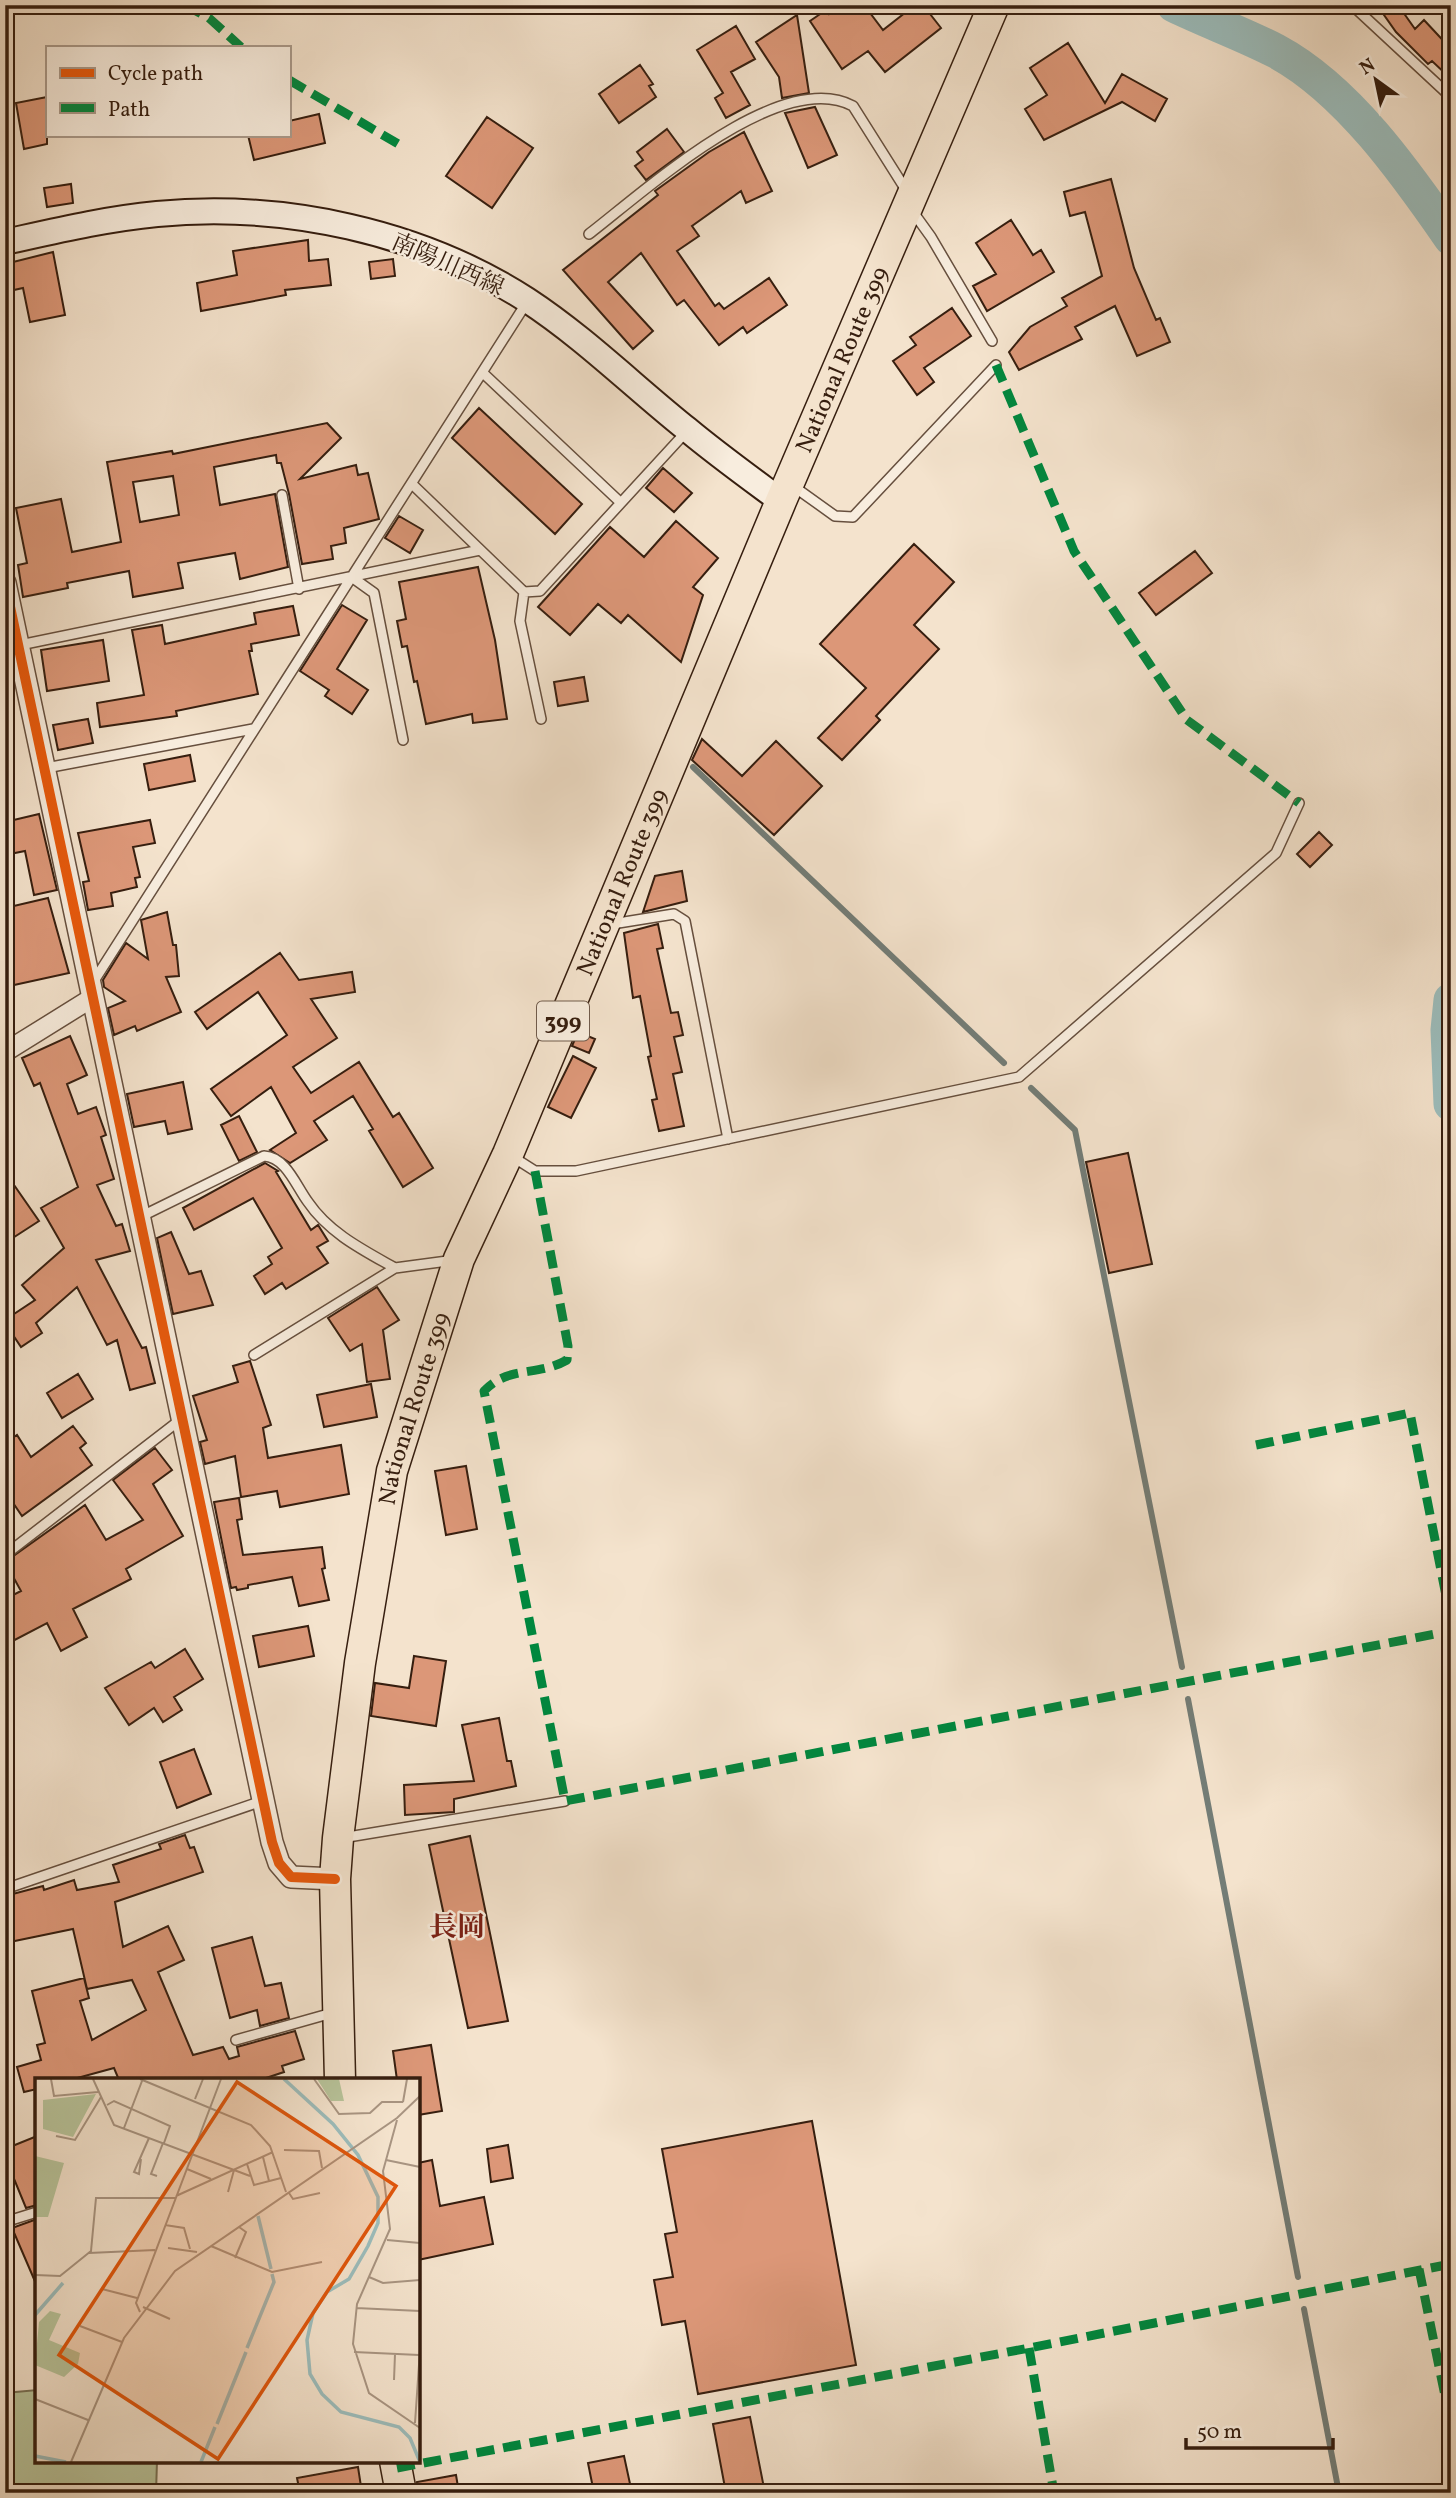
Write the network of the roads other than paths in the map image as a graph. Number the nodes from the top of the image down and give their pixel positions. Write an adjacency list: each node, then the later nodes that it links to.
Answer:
1 (1352, 5): 3 (lane)
2 (992, 9): 4 (highway, National Route 399 / 399)
3 (1451, 97)
4 (909, 201): 5 (lane); 8 (lane); 13 (highway, National Route 399 / 399)
5 (589, 234)
6 (5, 242): 7 (main road, 南陽川西線)
7 (527, 301): 10 (lane); 11 (main road, 南陽川西線)
8 (992, 341)
9 (996, 365): 13 (lane)
10 (483, 373): 12 (lane); 15 (lane)
11 (687, 430): 13 (main road, 南陽川西線); 15 (lane)
12 (412, 484): 16 (lane); 17 (lane)
13 (785, 492): 27 (highway, National Route 399 / 399)
14 (282, 495): 19 (lane)
15 (620, 502): 20 (lane)
16 (480, 550): 17 (lane); 20 (lane)
17 (353, 578): 19 (lane); 23 (lane); 24 (lane)
18 (5, 583): 21 (street)
19 (299, 589): 21 (lane)
20 (524, 592): 22 (lane)
21 (12, 647): 25 (street)
22 (541, 719)
23 (253, 729): 25 (lane); 28 (lane)
24 (403, 740)
25 (44, 768): 28 (street)
26 (1299, 803): 30 (lane)
27 (603, 925): 30 (lane); 31 (highway, National Route 399 / 399)
28 (91, 992): 29 (street); 32 (street)
29 (5, 1052)
30 (729, 1139): 31 (lane)
31 (508, 1154): 33 (highway, National Route 399 / 399)
32 (138, 1218): 34 (lane); 36 (street)
33 (459, 1259): 34 (lane); 40 (highway, National Route 399 / 399)
34 (396, 1268): 35 (lane)
35 (254, 1355)
36 (180, 1420): 37 (lane); 38 (street)
37 (5, 1555)
38 (263, 1800): 41 (street); 42 (lane)
39 (565, 1801): 40 (lane)
40 (338, 1838): 41 (highway, National Route 399 / 399)
41 (335, 1880): 43 (highway, National Route 399 / 399)
42 (5, 1889)
43 (338, 2011): 44 (lane); 45 (highway, National Route 399 / 399)
44 (236, 2040)
45 (340, 2078)
46 (35, 2213): 47 (lane)
47 (8, 2221)
48 (395, 2463): 49 (highway)
49 (401, 2493)

